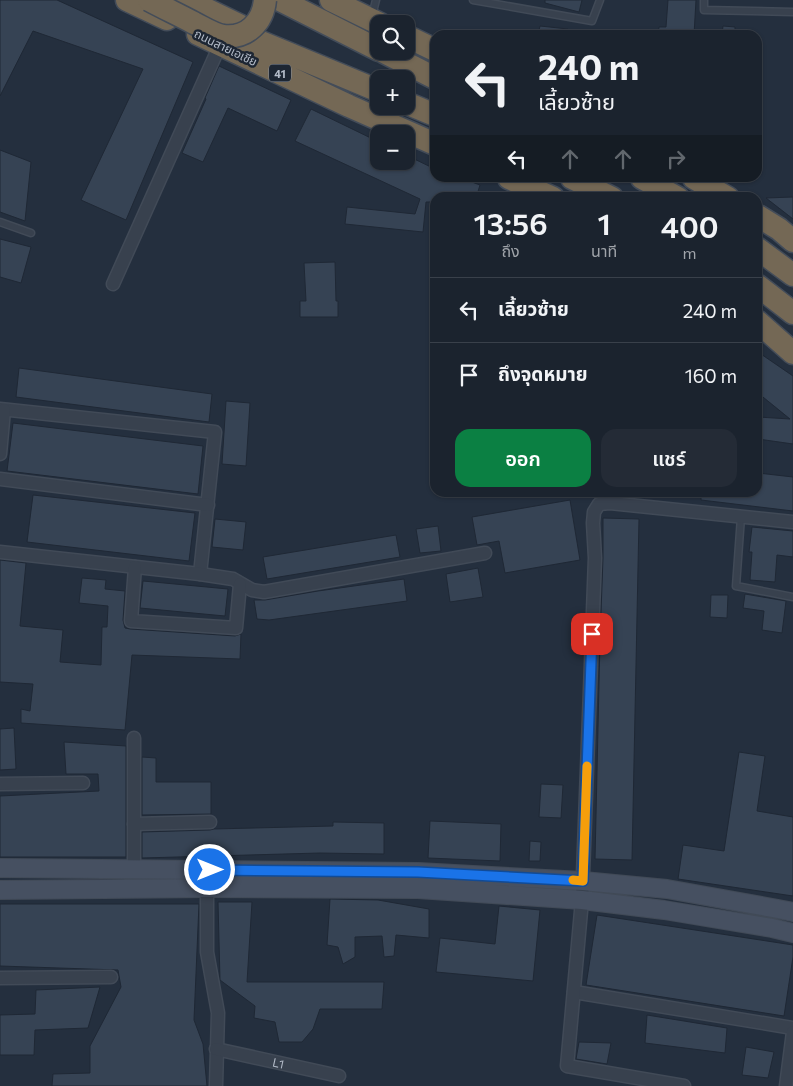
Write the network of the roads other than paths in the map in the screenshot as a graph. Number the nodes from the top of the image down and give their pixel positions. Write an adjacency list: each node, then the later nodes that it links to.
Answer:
1 (127, 0): 14 (highway, ถนนสายเอเชีย / 41)
2 (149, 0): 5 (highway, bridge)
3 (159, 0): 19 (highway, ถนนสายเอเชีย / 41)
4 (187, 0): 20 (highway)
5 (265, 0)
6 (280, 0): 15 (highway)
7 (331, 0): 12 (highway)
8 (473, 0): 9 (lane)
9 (600, 0)
10 (704, 0): 11 (lane)
11 (793, 12)
12 (376, 14)
13 (415, 40): 16 (highway)
14 (220, 45): 23 (highway, ถนนสายเอเชีย / 41); 38 (street)
15 (370, 45)
16 (430, 48)
17 (400, 60): 18 (highway)
18 (430, 75)
19 (370, 88)
20 (370, 88)
21 (415, 107): 22 (highway)
22 (430, 113)
23 (430, 142)
24 (518, 182): 28 (highway)
25 (580, 182): 29 (highway)
26 (649, 182): 30 (highway)
27 (701, 182): 31 (highway)
28 (540, 192)
29 (600, 192)
30 (667, 192)
31 (718, 192)
32 (762, 218): 35 (highway)
33 (0, 222): 34 (lane)
34 (31, 233)
35 (793, 240)
36 (762, 252): 37 (highway)
37 (793, 275)
38 (113, 284)
39 (762, 289): 40 (highway)
40 (793, 313)
41 (762, 326): 42 (highway)
42 (793, 353)
43 (2, 410): 44 (street); 46 (street)
44 (0, 454)
45 (0, 479): 46 (street)
46 (208, 505): 52 (street)
47 (741, 517): 48 (street); 54 (lane); 62 (street)
48 (793, 522)
49 (0, 552): 51 (street)
50 (484, 553): 53 (street)
51 (135, 567): 52 (street); 53 (street)
52 (200, 574): 53 (street)
53 (240, 584)
54 (793, 597)
55 (134, 738): 59 (street)
56 (83, 783): 57 (street)
57 (0, 784)
58 (210, 822): 59 (street)
59 (134, 824): 61 (street)
60 (0, 868): 61 (main road)
61 (134, 869): 62 (main road)
62 (583, 881): 65 (street); 66 (main road)
63 (207, 888): 64 (main road); 65 (main road); 72 (street)
64 (0, 890)
65 (582, 900): 67 (main road); 70 (street)
66 (793, 912)
67 (793, 934)
68 (111, 977): 69 (street)
69 (0, 978)
70 (574, 992): 71 (street); 75 (street)
71 (793, 1030): 76 (street)
72 (216, 1049): 73 (street, L1); 74 (street)
73 (339, 1076)
74 (216, 1086)
75 (684, 1086)
76 (786, 1086)

